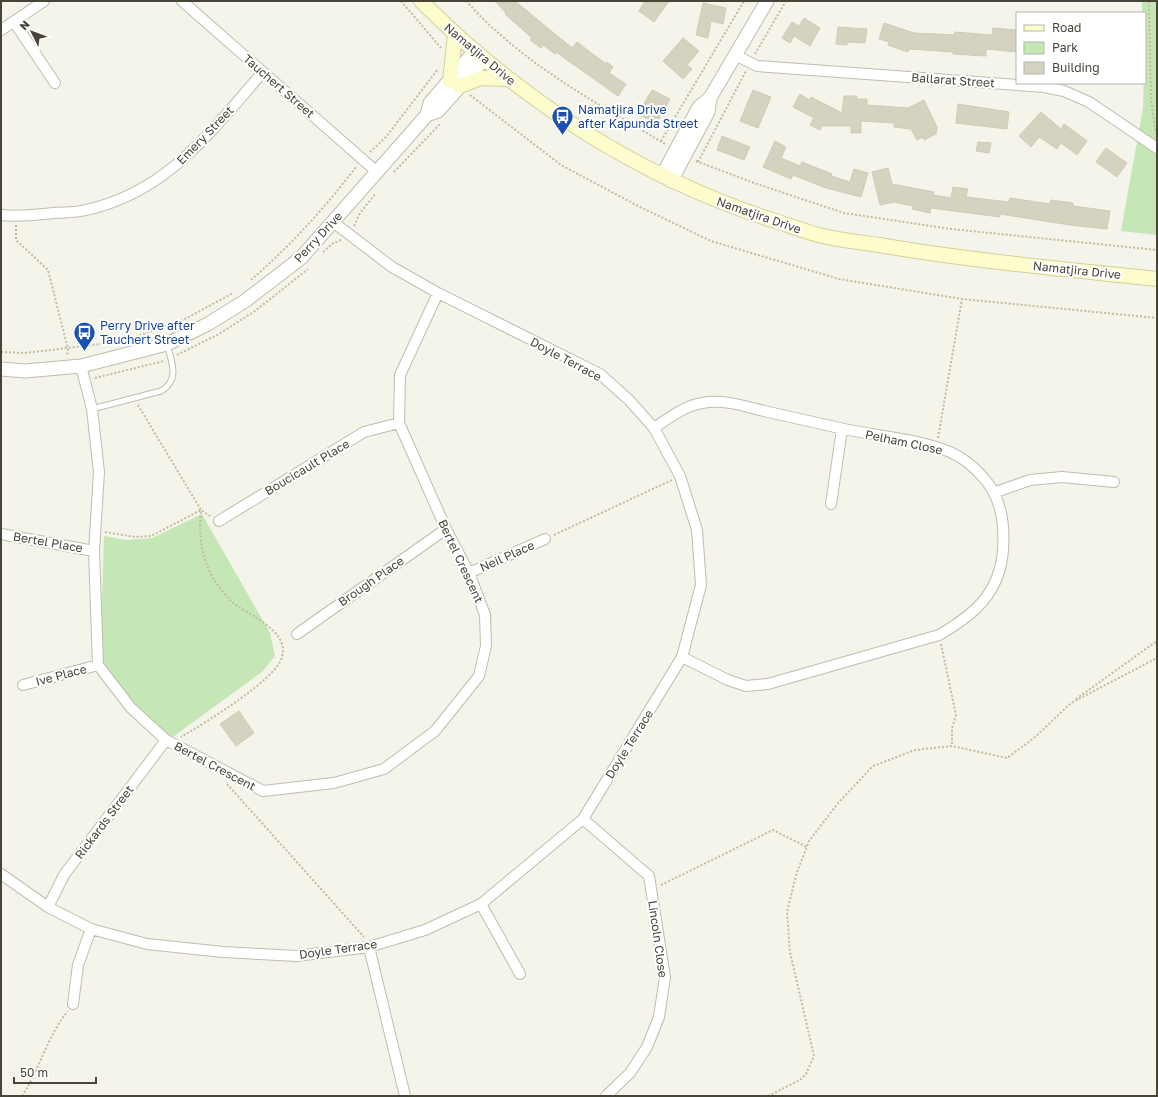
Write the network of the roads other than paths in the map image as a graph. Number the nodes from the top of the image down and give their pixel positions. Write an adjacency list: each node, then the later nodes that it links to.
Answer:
1 (44, 1): 5 (street)
2 (182, 1): 10 (street, Tauchert Street)
3 (421, 1): 7 (main road, Namatjira Drive)
4 (767, 1): 9 (street)
5 (14, 22): 6 (street); 12 (street)
6 (1, 30)
7 (455, 35): 8 (main road, Namatjira Drive); 13 (main road)
8 (479, 55): 11 (main road, Namatjira Drive); 13 (street, Perry Drive)
9 (735, 55): 14 (street, Ballarat Street); 16 (street)
10 (263, 72): 15 (street, Tauchert Street); 17 (street, Emery Street)
11 (508, 79): 13 (main road); 16 (main road, Namatjira Drive)
12 (55, 83)
13 (455, 83): 15 (street, Perry Drive)
14 (1157, 144)
15 (377, 172): 18 (street, Perry Drive)
16 (666, 178): 19 (main road, Namatjira Drive)
17 (1, 215)
18 (333, 222): 20 (street, Doyle Terrace); 21 (street, Perry Drive)
19 (1157, 279)
20 (438, 293): 25 (street, Bertel Crescent); 26 (street, Doyle Terrace)
21 (167, 344): 22 (street, Perry Drive); 24 (lane)
22 (80, 366): 23 (street, Perry Drive); 24 (street)
23 (1, 369)
24 (92, 409): 35 (street)
25 (398, 423): 31 (street, Boucicault Place); 32 (street, Bertel Crescent)
26 (654, 428): 27 (street, Pelham Close); 38 (street, Doyle Terrace)
27 (842, 428): 29 (street, Pelham Close); 30 (street)
28 (1114, 482): 29 (street)
29 (996, 492): 38 (street, Pelham Close)
30 (830, 504)
31 (219, 521)
32 (446, 529): 36 (street, Bertel Crescent); 37 (street, Brough Place)
33 (1, 534): 35 (street, Bertel Place)
34 (545, 539): 36 (street, Neil Place)
35 (94, 551): 39 (street)
36 (469, 573): 41 (street, Bertel Crescent)
37 (297, 634)
38 (682, 657): 42 (street, Doyle Terrace)
39 (98, 665): 40 (street, Ive Place); 41 (street, Bertel Crescent)
40 (23, 685)
41 (166, 740): 45 (street, Rickards Street)
42 (583, 819): 44 (street, Doyle Terrace); 51 (street, Lincoln Close)
43 (1, 874): 45 (street, Doyle Terrace)
44 (481, 904): 47 (street, Doyle Terrace); 48 (street)
45 (48, 907): 46 (street, Doyle Terrace)
46 (91, 929): 47 (street, Doyle Terrace); 49 (street)
47 (369, 947): 50 (street)
48 (520, 974)
49 (73, 1004)
50 (405, 1096)
51 (606, 1096)

